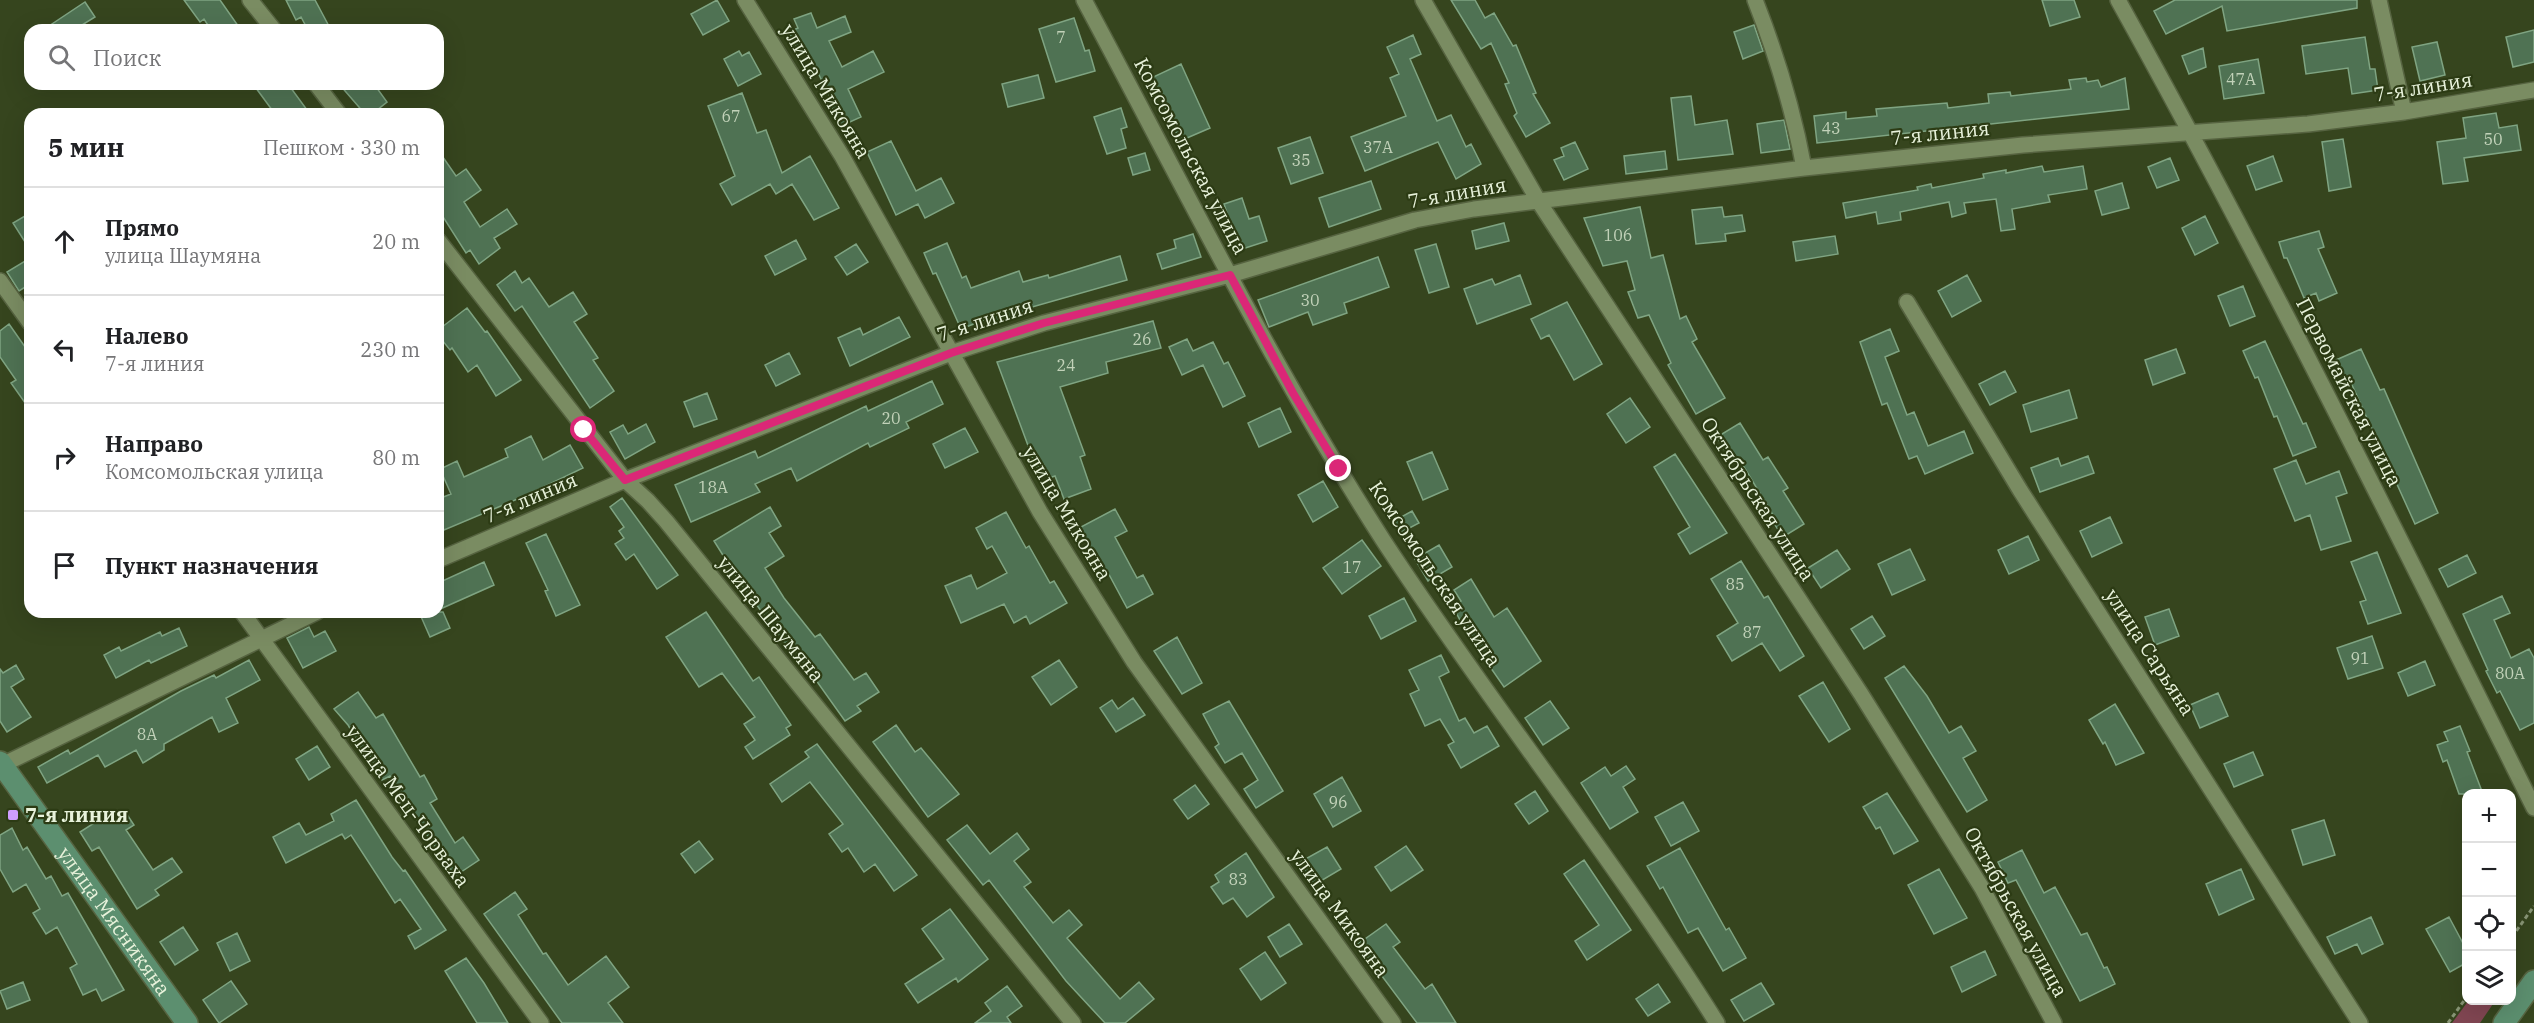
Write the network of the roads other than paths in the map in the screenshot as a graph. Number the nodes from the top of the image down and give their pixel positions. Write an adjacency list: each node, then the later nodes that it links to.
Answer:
1 (250, 0): 8 (street)
2 (745, 0): 21 (street, улица Микояна)
3 (1084, 0): 17 (street, Комсомольская улица)
4 (1423, 0): 15 (street, Октябрьская улица)
5 (1755, 0): 14 (street)
6 (2118, 0): 13 (street, Первомайская улица)
7 (2379, 0): 12 (street)
8 (269, 24)
9 (321, 90): 11 (street)
10 (2534, 90): 12 (street, 7-я линия)
11 (334, 108)
12 (2404, 112): 13 (street, 7-я линия)
13 (2192, 134): 14 (street, 7-я линия); 28 (street, Первомайская улица)
14 (1804, 168): 15 (street, 7-я линия)
15 (1539, 202): 17 (street, 7-я линия); 35 (street, Октябрьская улица)
16 (444, 248): 22 (street, улица Шаумяна)
17 (1230, 275): 21 (street, 7-я линия); 34 (street, Комсомольская улица)
18 (0, 281): 20 (street)
19 (1907, 302): 36 (street, улица Сарьяна)
20 (24, 315)
21 (951, 353): 22 (street, 7-я линия); 33 (street, улица Микояна)
22 (625, 480): 23 (street, 7-я линия); 32 (street, улица Шаумяна)
23 (444, 557)
24 (246, 618): 26 (street, улица Мец-Чорваха)
25 (304, 618): 26 (street)
26 (261, 638): 27 (street); 31 (street, улица Мец-Чорваха)
27 (1, 764): 30 (street, улица Мясникяна)
28 (2534, 808)
29 (2534, 981): 37 (street)
30 (187, 1023)
31 (541, 1023)
32 (1073, 1023)
33 (1393, 1023)
34 (1717, 1023)
35 (2054, 1023)
36 (2360, 1023)
37 (2504, 1023)

